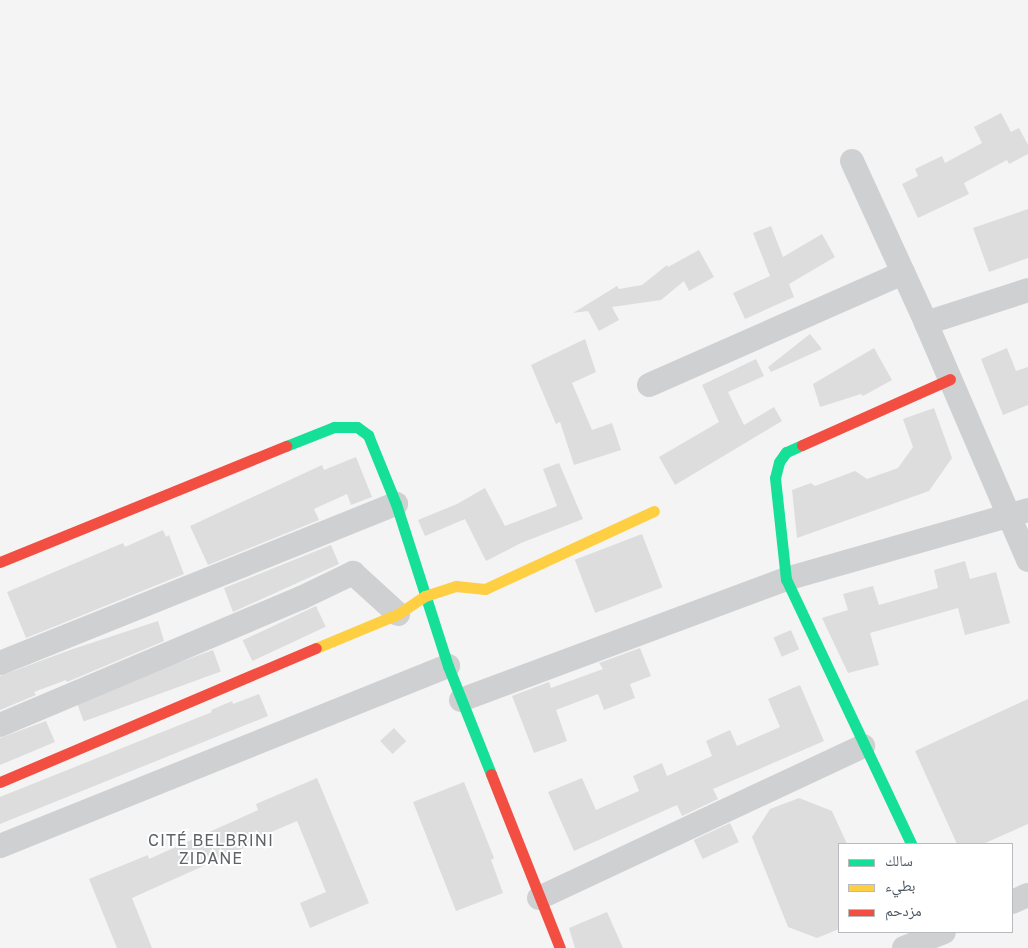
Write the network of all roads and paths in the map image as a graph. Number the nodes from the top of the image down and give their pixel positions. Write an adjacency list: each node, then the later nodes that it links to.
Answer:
1 (852, 161): 2 (street)
2 (903, 273): 4 (street); 6 (street)
3 (1028, 290): 4 (street)
4 (926, 323): 5 (street)
5 (950, 379): 9 (street); 12 (street)
6 (649, 385)
7 (396, 504): 11 (street); 13 (street); 15 (street)
8 (654, 510): 13 (street)
9 (1018, 512): 10 (street); 12 (street)
10 (1028, 560)
11 (0, 562)
12 (786, 579): 17 (street); 19 (street)
13 (425, 596): 14 (street); 16 (street)
14 (398, 614): 18 (street); 20 (street)
15 (0, 663)
16 (448, 666): 17 (street); 22 (street)
17 (461, 700): 24 (street)
18 (0, 725)
19 (863, 746): 21 (street); 24 (street)
20 (0, 782)
21 (911, 843)
22 (0, 846)
23 (1028, 895): 25 (street)
24 (539, 898): 27 (street)
25 (1013, 902)
26 (942, 933): 28 (street)
27 (560, 948)
28 (904, 948)

